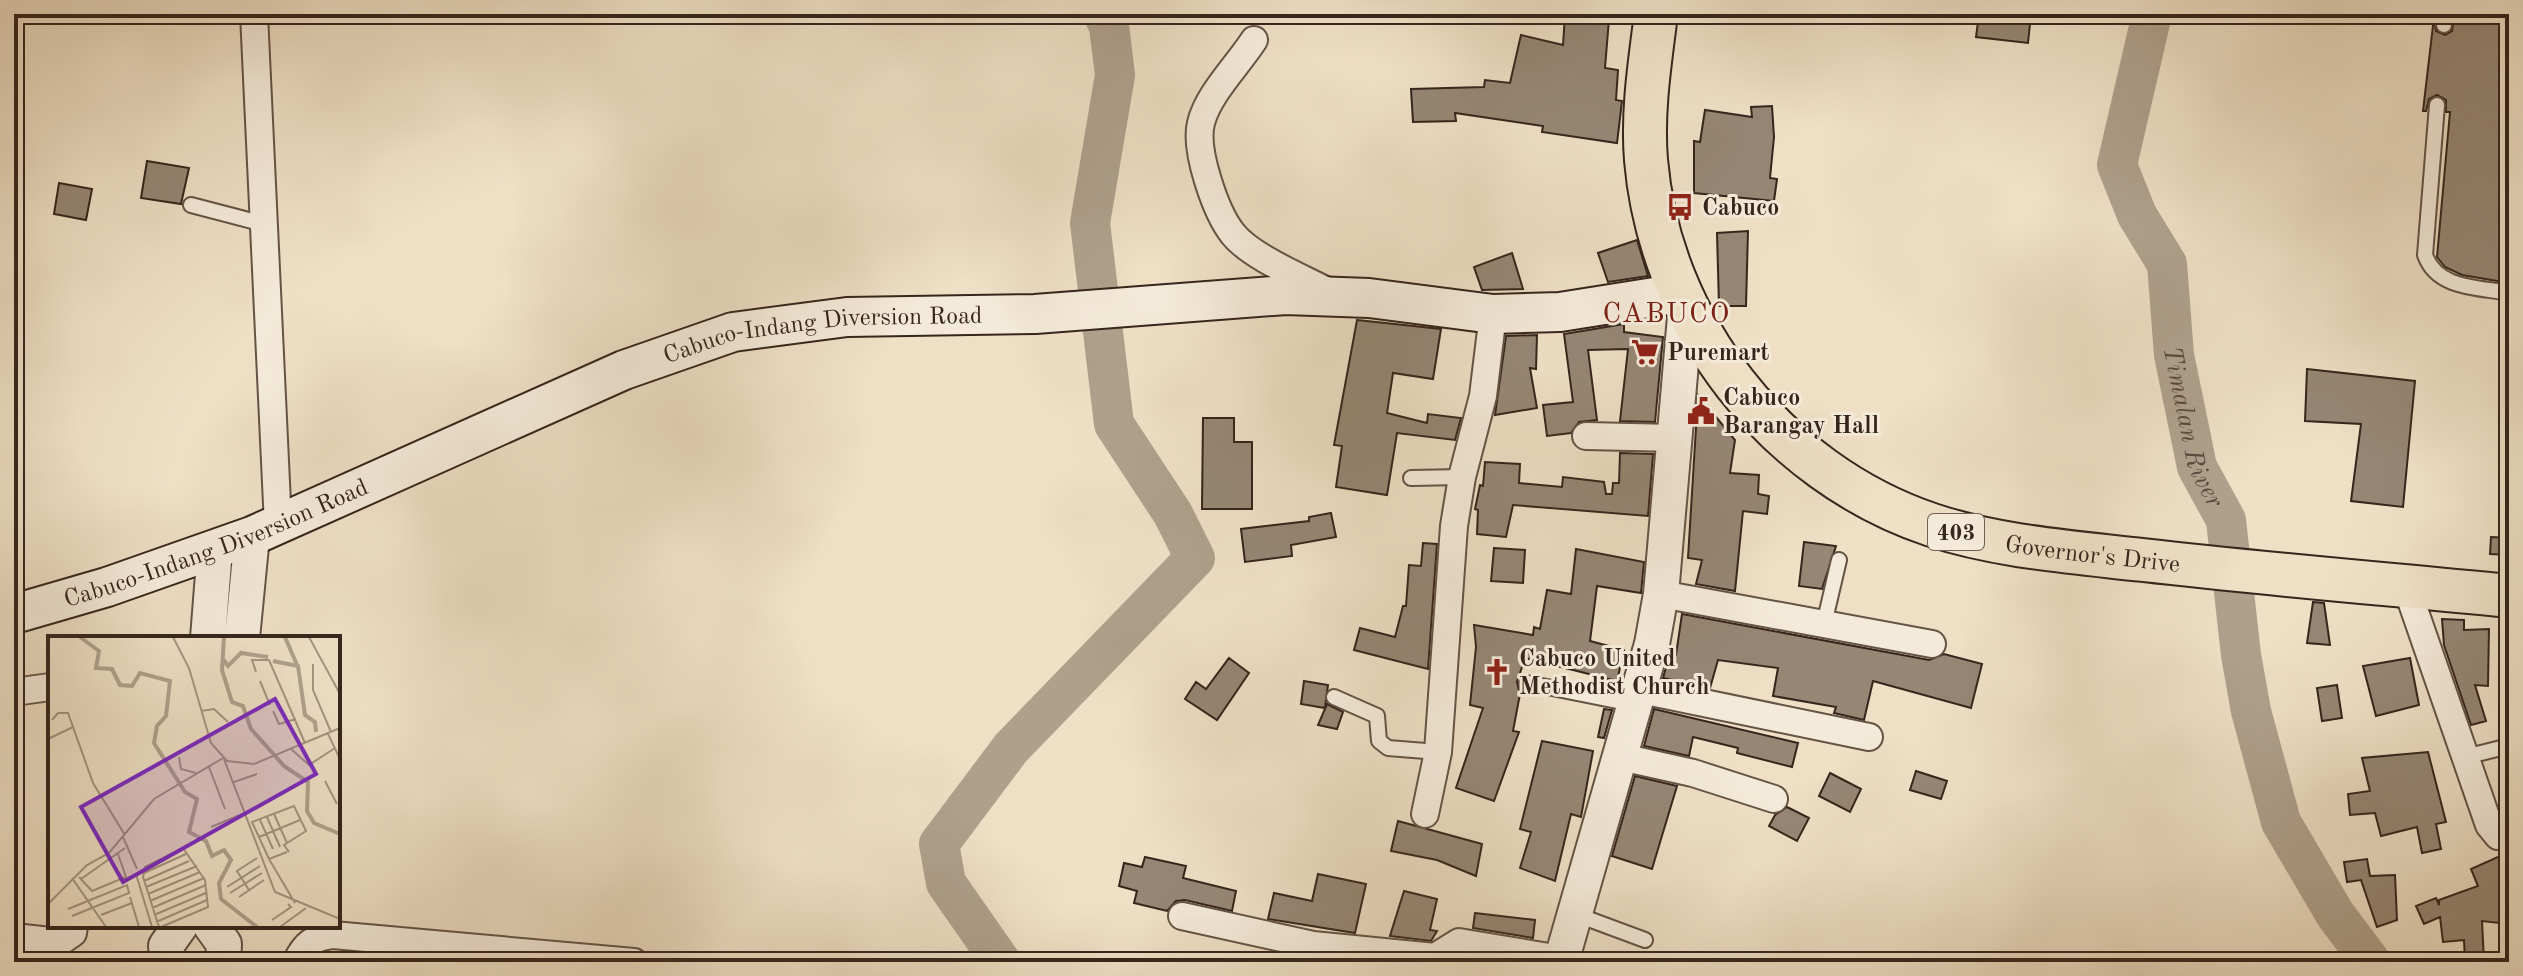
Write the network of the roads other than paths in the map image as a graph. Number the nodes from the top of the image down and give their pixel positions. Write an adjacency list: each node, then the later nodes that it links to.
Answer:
1 (254, 14): 6 (street)
2 (1656, 14): 9 (main road, Governor's Drive / 403)
3 (1254, 40): 8 (street)
4 (2437, 105): 7 (lane)
5 (191, 205): 6 (lane)
6 (264, 224): 15 (street)
7 (2509, 293)
8 (1336, 295): 10 (main road, Cabuco-Indang Diversion Road); 15 (main road, Cabuco-Indang Diversion Road)
9 (1683, 299): 10 (main road, Cabuco-Indang Diversion Road); 12 (street); 18 (main road, Governor's Drive / 403)
10 (1493, 314): 13 (street)
11 (1586, 436): 12 (street)
12 (1675, 438): 19 (street)
13 (1462, 477): 14 (lane); 33 (street)
14 (1411, 478)
15 (265, 530): 16 (main road, Cabuco-Indang Diversion Road); 24 (street)
16 (215, 549): 21 (main road, Cabuco-Indang Diversion Road); 23 (street)
17 (1839, 560): 22 (lane)
18 (2406, 586): 20 (main road, Governor's Drive / 403); 35 (street)
19 (1661, 594): 22 (street); 30 (street)
20 (2509, 596)
21 (14, 614)
22 (1824, 624): 25 (street)
23 (208, 636)
24 (242, 636)
25 (1932, 644)
26 (1527, 683): 30 (lane)
27 (48, 687): 28 (street)
28 (14, 692)
29 (1334, 697): 33 (lane)
30 (1639, 698): 31 (street); 34 (street)
31 (1869, 737)
32 (2509, 746): 35 (lane)
33 (1438, 752): 37 (street)
34 (1621, 757): 36 (street); 39 (street)
35 (2465, 757): 38 (street)
36 (1774, 799)
37 (1425, 814)
38 (2509, 835)
39 (1574, 914): 45 (lane); 46 (street)
40 (1182, 916): 46 (street)
41 (74, 928): 44 (street)
42 (179, 928): 47 (street)
43 (214, 928): 48 (street)
44 (14, 937)
45 (1645, 940)
46 (1561, 961)
47 (168, 962)
48 (223, 962)
49 (296, 962): 50 (street)
50 (634, 962)

